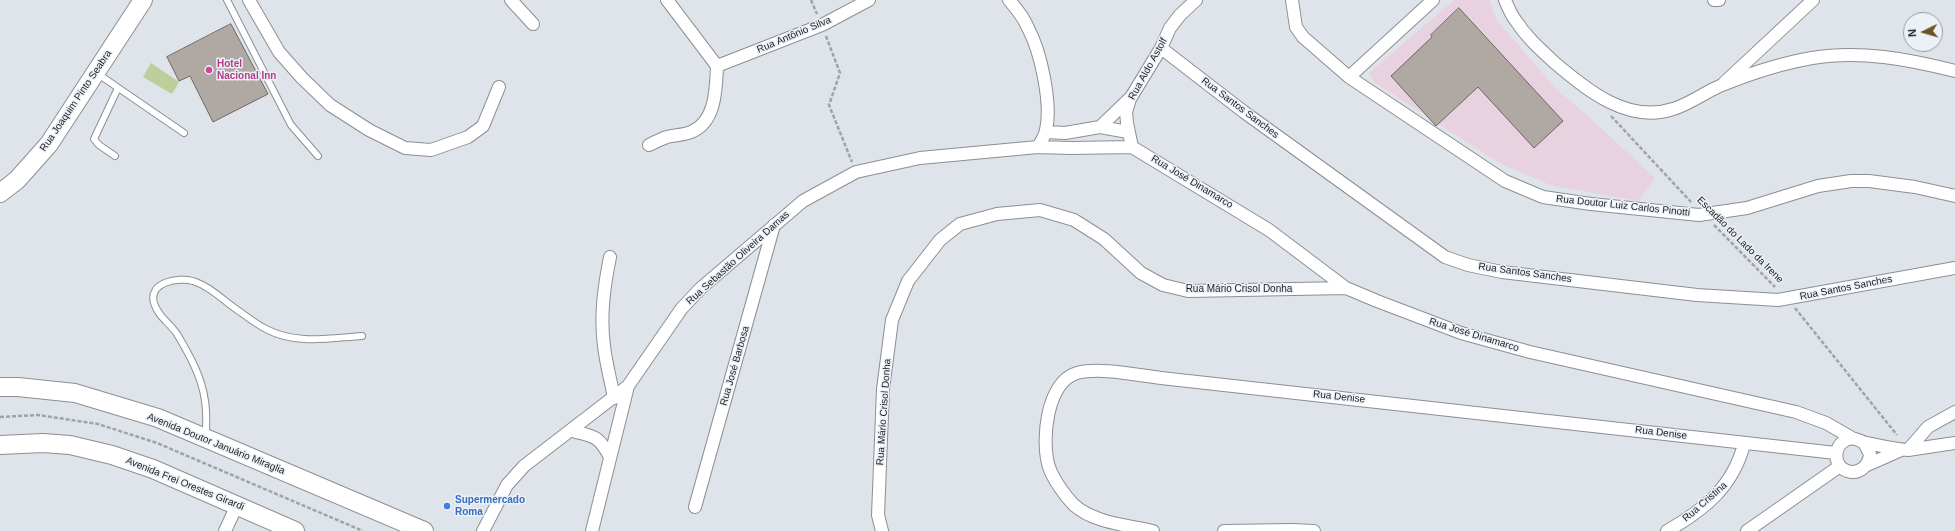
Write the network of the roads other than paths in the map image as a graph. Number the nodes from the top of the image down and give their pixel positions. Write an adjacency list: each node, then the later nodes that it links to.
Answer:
1 (143, 0): 19 (street, Rua Joaquim Pinto Seabra)
2 (227, 0): 33 (lane)
3 (249, 0): 22 (street)
4 (511, 0): 15 (street)
5 (869, 0): 17 (street, Rua Antônio Silva)
6 (1009, 0): 26 (street)
7 (1196, 0): 16 (street, Rua Aldo Astolf)
8 (1292, 0): 20 (street, Rua Doutor Luiz Carlos Pinotti)
9 (1433, 0): 20 (street)
10 (1505, 0): 21 (street)
11 (1714, 0): 12 (street)
12 (1719, 0)
13 (1813, 0): 21 (street)
14 (673, 1): 17 (street)
15 (533, 24)
16 (1161, 48): 24 (street, Rua Aldo Astolf); 38 (street, Rua Santos Sanches)
17 (717, 66): 29 (street)
18 (1955, 71): 21 (street)
19 (96, 72): 23 (lane); 34 (street, Rua Joaquim Pinto Seabra)
20 (1349, 77): 35 (street, Rua Doutor Luiz Carlos Pinotti)
21 (1722, 85)
22 (500, 87)
23 (118, 88): 28 (lane); 32 (lane)
24 (1130, 99): 25 (street); 27 (street, Rua Aldo Astolf)
25 (1100, 127): 26 (street); 27 (street)
26 (1046, 132): 30 (street)
27 (1128, 132): 31 (street, Rua Aldo Astolf)
28 (184, 133)
29 (649, 144)
30 (1038, 147): 31 (street, Rua Sebastão Oliveira Damas); 36 (street, Rua Sebastão Oliveira Damas)
31 (1132, 147): 39 (street, Rua José Dinamarco)
32 (115, 156)
33 (318, 156)
34 (0, 193)
35 (1955, 196)
36 (774, 225): 41 (street, Rua Sebastão Oliveira Damas); 58 (street, Rua José Barbosa)
37 (610, 257): 43 (street)
38 (1955, 268)
39 (1346, 288): 46 (street, Rua José Dinamarco); 64 (street, Rua Mário Crisol Donha)
40 (362, 336): 47 (lane)
41 (628, 386): 43 (street, Rua Sebastão Oliveira Damas); 54 (street)
42 (0, 387): 47 (street, Avenida Doutor Januário Miraglia)
43 (614, 398): 45 (street, Rua Sebastão Oliveira Damas)
44 (1955, 412): 52 (street)
45 (572, 431): 54 (street); 62 (street, Rua Sebastão Oliveira Damas)
46 (1852, 438): 48 (street); 53 (street)
47 (206, 439): 61 (street, Avenida Doutor Januário Miraglia)
48 (1864, 443): 52 (street); 55 (street)
49 (1955, 443): 52 (street)
50 (1744, 444): 53 (street, Rua Denise); 65 (street, Rua Denise); 68 (street, Rua Cristina)
51 (0, 445): 57 (street, Avenida Frei Orestes Girardi)
52 (1905, 450): 55 (street)
53 (1836, 453): 56 (street)
54 (610, 457): 63 (street)
55 (1867, 465): 56 (street)
56 (1840, 466): 69 (street)
57 (237, 505): 59 (street); 60 (street, Avenida Frei Orestes Girardi)
58 (696, 507)
59 (225, 531)
60 (296, 531)
61 (424, 531)
62 (483, 531)
63 (592, 531)
64 (882, 531)
65 (1153, 531)
66 (1224, 531): 67 (street)
67 (1314, 531)
68 (1667, 531)
69 (1748, 531)

